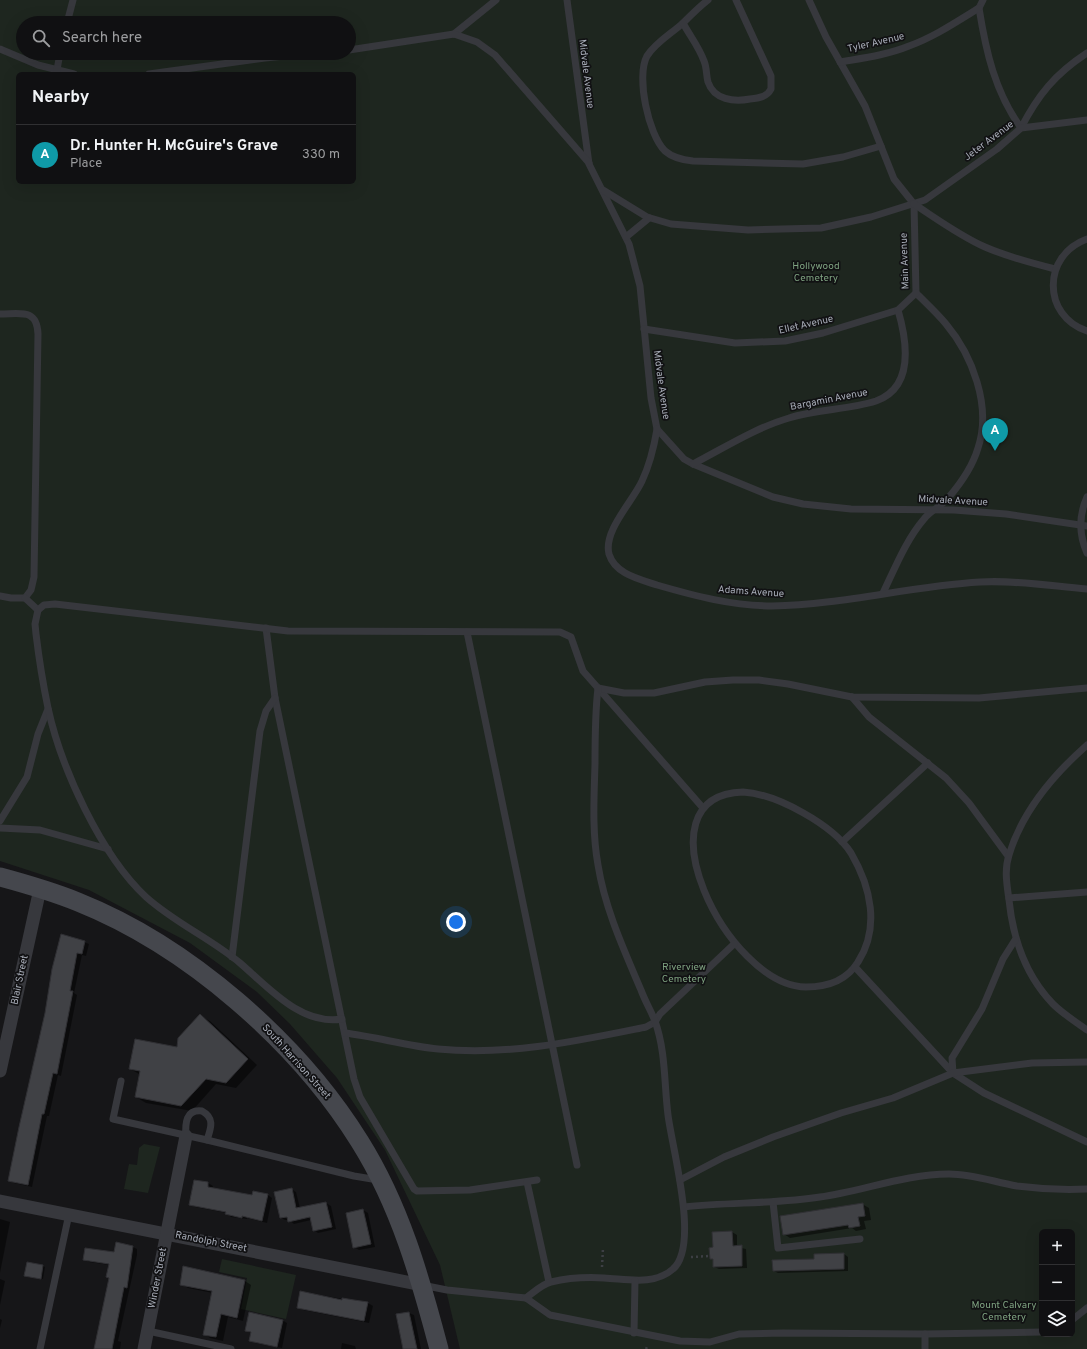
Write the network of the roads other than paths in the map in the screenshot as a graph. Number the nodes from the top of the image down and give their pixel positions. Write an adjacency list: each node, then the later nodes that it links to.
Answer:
1 (73, 0): 9 (lane)
2 (496, 0): 11 (lane)
3 (567, 0): 26 (lane, Midvale Avenue)
4 (708, 0): 10 (lane)
5 (736, 0): 10 (lane)
6 (809, 0): 19 (lane)
7 (983, 0): 8 (lane)
8 (979, 8): 19 (lane, Tyler Avenue); 24 (lane)
9 (69, 16)
10 (682, 23): 25 (lane)
11 (454, 34): 13 (lane); 26 (lane)
12 (0, 49): 15 (lane)
13 (356, 49)
14 (1087, 54): 24 (lane)
15 (16, 56)
16 (26, 60): 20 (lane)
17 (59, 60): 20 (lane)
18 (250, 60): 22 (lane)
19 (840, 62): 25 (lane)
20 (57, 70): 21 (lane)
21 (66, 72)
22 (164, 72)
23 (1087, 120): 24 (lane, Jeter Avenue)
24 (1021, 128): 28 (lane, Jeter Avenue)
25 (881, 146): 28 (lane)
26 (589, 164): 27 (lane, Midvale Avenue)
27 (603, 190): 29 (lane, Jeter Avenue); 30 (lane, Midvale Avenue)
28 (914, 204): 29 (lane, Jeter Avenue); 32 (lane); 33 (lane, Main Avenue)
29 (649, 218): 30 (lane)
30 (626, 237): 36 (lane, Midvale Avenue)
31 (1087, 239): 32 (lane)
32 (1055, 269): 37 (lane)
33 (916, 294): 34 (lane, Ellet Avenue); 41 (lane, Main Avenue)
34 (898, 310): 36 (lane, Ellet Avenue); 39 (lane, Bargamin Avenue)
35 (0, 314): 47 (lane)
36 (644, 329): 38 (lane, Midvale Avenue)
37 (1087, 331)
38 (657, 429): 39 (lane, Midvale Avenue); 45 (lane, Adams Avenue)
39 (693, 464): 41 (lane, Midvale Avenue)
40 (1087, 497): 42 (lane)
41 (934, 509): 42 (lane, Midvale Avenue); 45 (lane, Main Avenue)
42 (1084, 526): 43 (lane)
43 (1087, 553)
44 (1087, 589): 45 (lane, Adams Avenue)
45 (883, 593)
46 (0, 596): 47 (lane)
47 (25, 598): 48 (lane)
48 (38, 610): 49 (lane); 55 (lane)
49 (266, 628): 50 (lane); 54 (lane)
50 (467, 632): 51 (lane); 76 (lane)
51 (598, 688): 53 (lane); 58 (lane); 73 (lane)
52 (1087, 688): 53 (lane)
53 (852, 697): 57 (lane)
54 (275, 698): 70 (lane); 72 (lane)
55 (48, 709): 59 (lane); 62 (lane)
56 (1087, 746): 63 (lane)
57 (928, 763): 61 (lane); 63 (lane)
58 (703, 808): 61 (lane); 69 (lane)
59 (0, 821)
60 (0, 828): 62 (lane)
61 (842, 842): 71 (lane)
62 (108, 849): 70 (lane)
63 (1008, 856): 67 (lane)
64 (0, 877): 65 (street, South Harrison Street)
65 (40, 889): 78 (street, Blair Street); 85 (street, South Harrison Street)
66 (1087, 892): 67 (lane)
67 (1009, 898): 68 (lane)
68 (1016, 940): 74 (lane); 79 (lane)
69 (734, 944): 71 (lane); 73 (lane)
70 (232, 957): 72 (lane)
71 (855, 967): 79 (lane)
72 (342, 1019): 75 (lane)
73 (655, 1022): 76 (lane); 87 (lane)
74 (1087, 1030)
75 (345, 1033): 76 (lane); 88 (lane)
76 (553, 1046): 84 (lane)
77 (1087, 1062): 79 (lane)
78 (0, 1071)
79 (953, 1073): 83 (lane); 87 (lane)
80 (121, 1081): 81 (lane)
81 (186, 1136): 82 (lane); 82 (lane); 94 (street, Winder Street)
82 (207, 1140): 85 (lane)
83 (1087, 1142)
84 (577, 1165)
85 (380, 1180): 98 (street, South Harrison Street)
86 (537, 1180): 88 (lane)
87 (680, 1180): 92 (lane)
88 (526, 1182): 97 (lane)
89 (1087, 1189): 91 (lane)
90 (0, 1200): 93 (street, Randolph Street)
91 (773, 1202): 92 (lane); 95 (lane)
92 (684, 1207): 96 (lane)
93 (69, 1214): 94 (street, Randolph Street); 107 (lane)
94 (167, 1233): 98 (street, Randolph Street); 102 (street, Winder Street)
95 (860, 1239)
96 (635, 1281): 97 (lane); 104 (lane)
97 (549, 1282): 99 (lane)
98 (422, 1285): 99 (lane); 110 (street, South Harrison Street)
99 (526, 1298): 104 (lane)
100 (1087, 1308): 101 (lane)
101 (1075, 1318)
102 (148, 1331): 108 (street, Winder Street); 109 (lane)
103 (1039, 1332): 105 (lane)
104 (634, 1333): 106 (lane)
105 (925, 1334): 106 (lane); 111 (lane)
106 (702, 1345)
107 (40, 1349)
108 (144, 1349)
109 (231, 1349)
110 (439, 1349)
111 (925, 1349)

